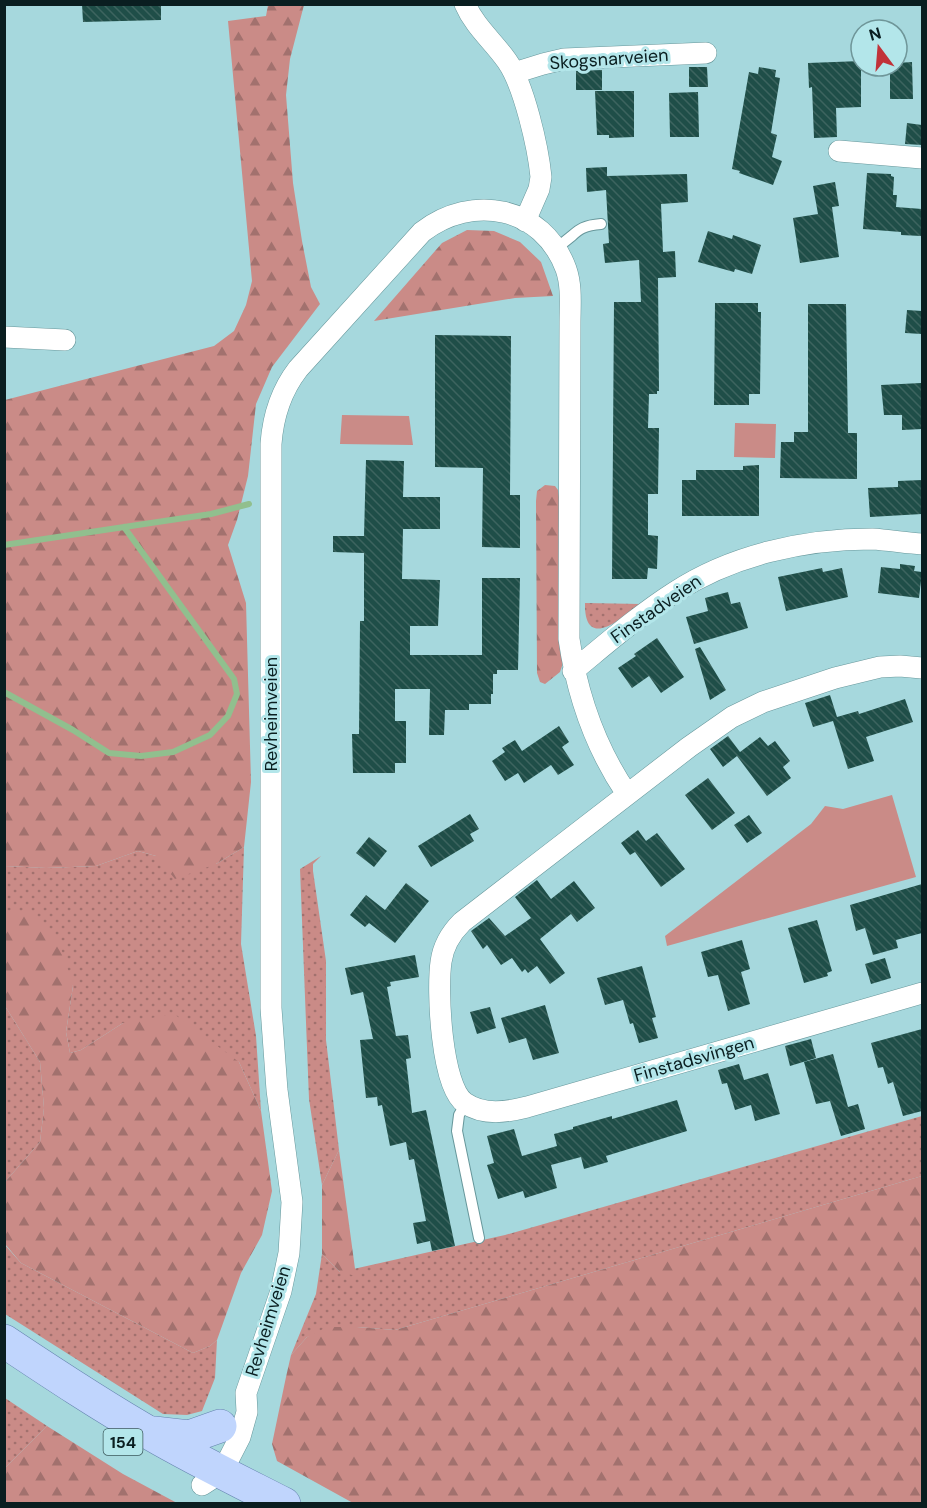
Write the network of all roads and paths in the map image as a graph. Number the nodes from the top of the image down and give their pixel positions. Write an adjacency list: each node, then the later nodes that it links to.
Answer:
1 (465, 4): 3 (street)
2 (706, 53): 3 (street, Skogsnarveien)
3 (514, 73): 6 (street)
4 (839, 151): 5 (street)
5 (922, 158)
6 (525, 220): 8 (street, Revheimveien); 20 (street, Revheimveien)
7 (601, 224): 8 (lane)
8 (555, 248): 13 (street, Revheimveien)
9 (4, 337): 10 (street)
10 (65, 340)
11 (922, 544): 13 (street, Finstadveien)
12 (922, 668): 14 (street)
13 (573, 671): 14 (street)
14 (627, 794): 16 (street)
15 (922, 993): 16 (street, Finstadsvingen)
16 (466, 1103): 17 (lane)
17 (479, 1238)
18 (4, 1341): 22 (main road, 154)
19 (4, 1363): 23 (main road, 154)
20 (246, 1393): 21 (street, Revheimveien); 23 (street, Revheimveien)
21 (220, 1426): 22 (main road, 154); 23 (street, Revheimveien)
22 (150, 1433): 23 (main road, 154)
23 (209, 1473): 24 (main road, 154); 25 (main road, 154)
24 (238, 1503)
25 (284, 1503)

